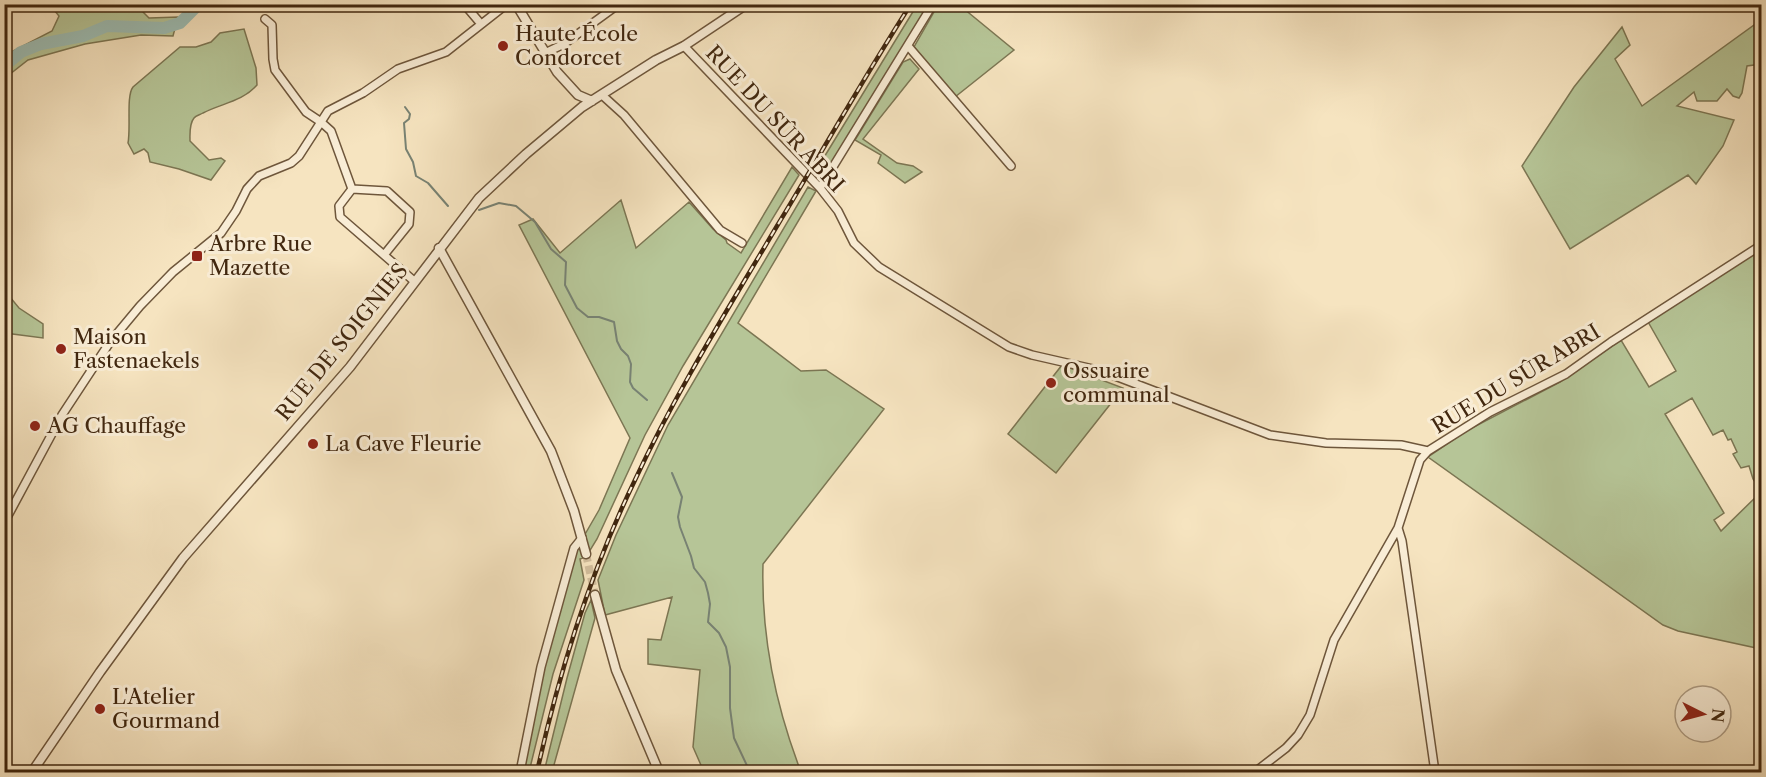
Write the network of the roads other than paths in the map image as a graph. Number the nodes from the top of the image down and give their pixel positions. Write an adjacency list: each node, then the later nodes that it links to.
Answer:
1 (464, 4): 8 (street)
2 (507, 4): 8 (street)
3 (516, 4): 11 (street)
4 (619, 4): 11 (street)
5 (747, 4): 9 (street, RUE DE SOIGNIES)
6 (933, 4): 10 (street)
7 (265, 19): 16 (street)
8 (481, 24): 16 (street)
9 (684, 46): 13 (street, RUE DE SOIGNIES); 18 (street, RUE DU SÛR ABRI)
10 (908, 46): 17 (street); 18 (street)
11 (545, 53): 12 (street)
12 (578, 95): 14 (street); 15 (street)
13 (602, 95): 14 (street, RUE DE SOIGNIES); 21 (street)
14 (592, 101): 15 (street, RUE DE SOIGNIES)
15 (582, 107): 23 (street, RUE DE SOIGNIES)
16 (321, 122): 19 (street); 27 (street)
17 (1011, 166)
18 (820, 188): 26 (street, RUE DU SÛR ABRI)
19 (352, 189): 24 (street); 24 (street)
20 (1761, 193): 22 (street)
21 (742, 243)
22 (1761, 246): 26 (street, RUE DU SÛR ABRI)
23 (439, 248): 25 (street, RUE DE SOIGNIES); 29 (street)
24 (384, 255): 25 (street)
25 (414, 281): 32 (street, RUE DE SOIGNIES)
26 (1428, 451): 28 (street)
27 (4, 523)
28 (1398, 528): 35 (street); 36 (street)
29 (582, 538): 30 (street); 33 (street)
30 (586, 554)
31 (595, 595): 34 (street)
32 (32, 772)
33 (520, 772)
34 (659, 772)
35 (1255, 772)
36 (1435, 772)

